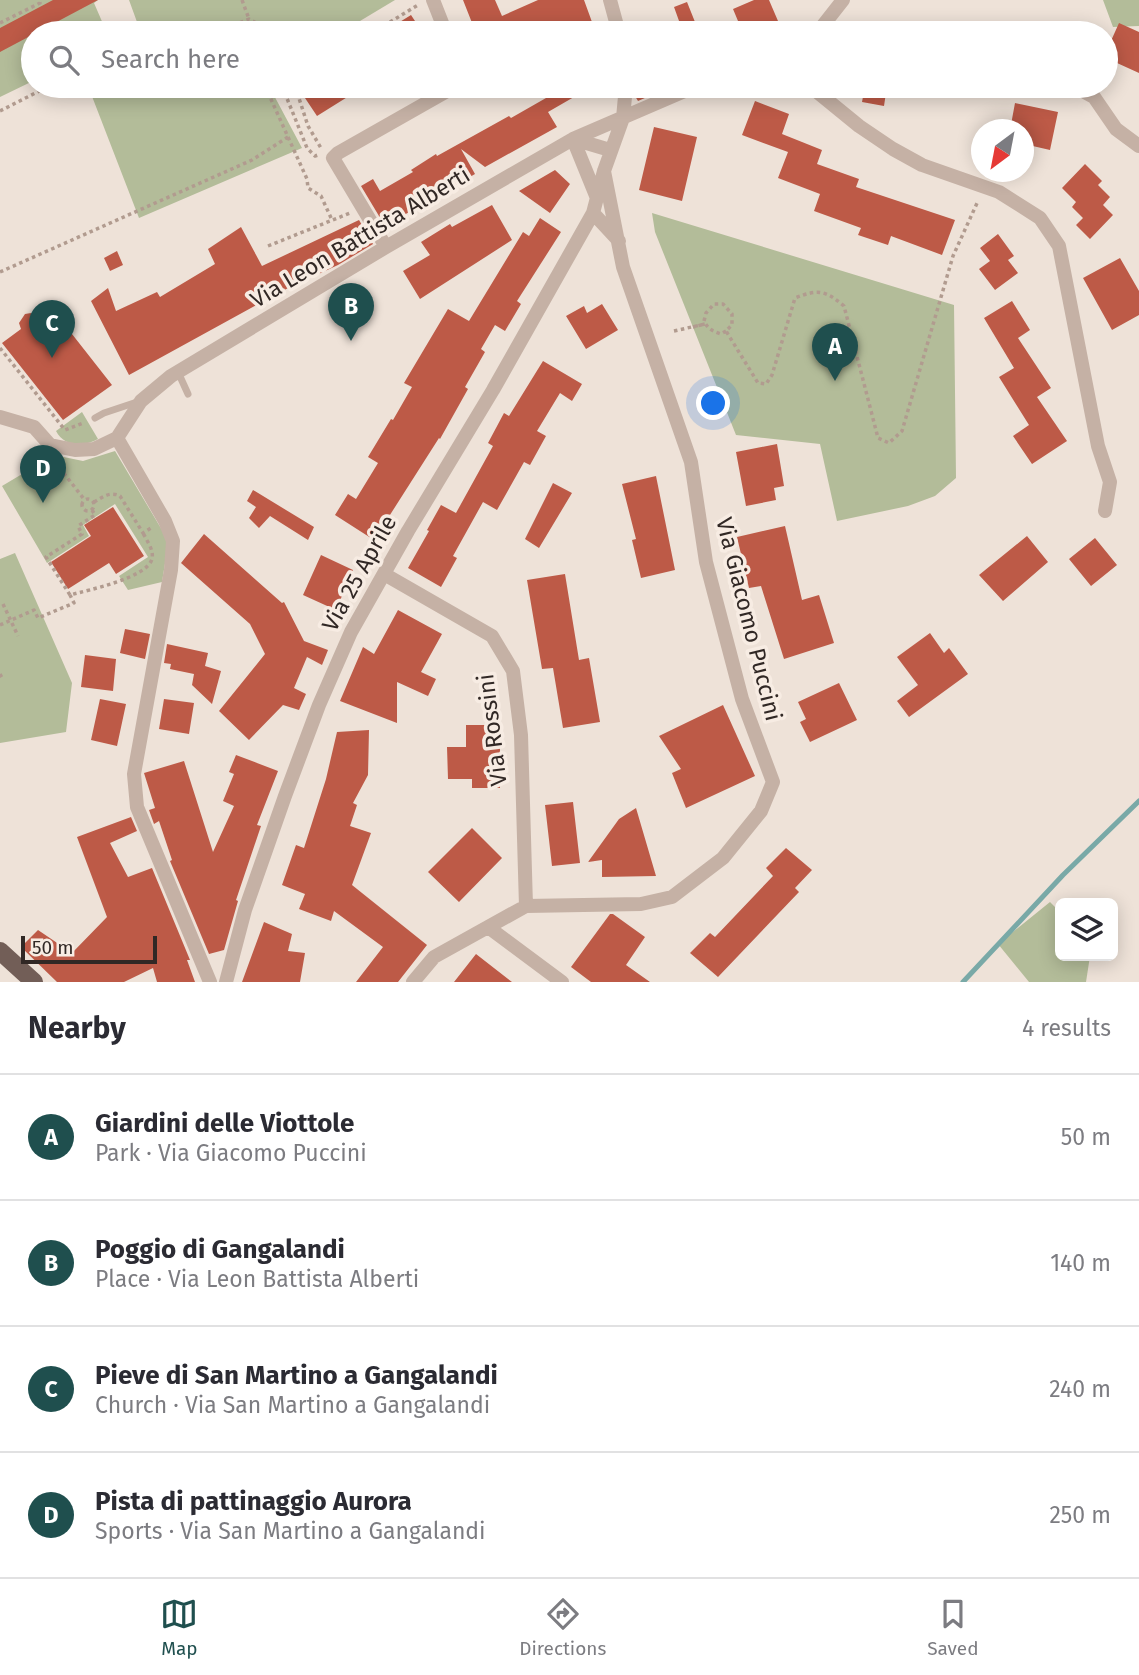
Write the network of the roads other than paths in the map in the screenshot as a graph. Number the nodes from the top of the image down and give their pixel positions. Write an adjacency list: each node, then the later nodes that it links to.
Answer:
1 (610, 0): 5 (street)
2 (843, 0): 6 (street)
3 (428, 1): 4 (street)
4 (439, 21)
5 (616, 21)
6 (828, 21)
7 (435, 98): 20 (street)
8 (625, 98): 12 (street, Via 25 Aprile)
9 (669, 98): 12 (street, Via Leon Battista Alberti)
10 (825, 98): 27 (street)
11 (1095, 98): 14 (street)
12 (623, 118): 13 (street, Via Leon Battista Alberti); 15 (street, Via 25 Aprile)
13 (573, 139): 15 (street); 17 (street); 20 (street, Via Leon Battista Alberti)
14 (1139, 146)
15 (610, 150): 16 (street, Via 25 Aprile)
16 (604, 171): 17 (street, Via 25 Aprile); 19 (street, Via Giacomo Puccini)
17 (597, 198): 18 (street, Via 25 Aprile)
18 (593, 214): 19 (street); 28 (street, Via 25 Aprile)
19 (619, 241): 29 (street, Via Giacomo Puccini)
20 (386, 247): 21 (street, Via Leon Battista Alberti)
21 (178, 372): 22 (lane); 23 (street, Via Leon Battista Alberti)
22 (188, 394)
23 (141, 401): 25 (lane, Via Leon Battista Alberti); 26 (street, Via Leon Battista Alberti)
24 (0, 417): 26 (street)
25 (95, 418)
26 (117, 438): 33 (street)
27 (1105, 511)
28 (384, 574): 29 (street, Via Rossini); 34 (street, Via 25 Aprile)
29 (526, 906): 30 (street, Via Giacomo Puccini)
30 (488, 927): 35 (street, Via Giacomo Puccini); 36 (street)
31 (0, 951): 32 (main road)
32 (34, 982)
33 (210, 982)
34 (226, 982)
35 (413, 982)
36 (562, 982)

